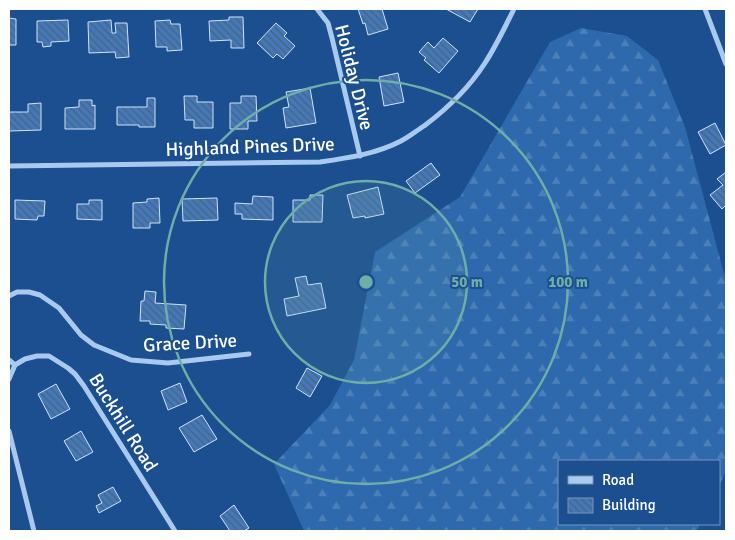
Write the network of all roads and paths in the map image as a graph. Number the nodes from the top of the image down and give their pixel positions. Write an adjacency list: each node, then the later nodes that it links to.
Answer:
1 (318, 9): 5 (street, Holiday Drive)
2 (514, 9): 5 (street, Highland Pines Drive)
3 (706, 9): 4 (street)
4 (726, 64)
5 (360, 156): 6 (street, Highland Pines Drive)
6 (9, 166)
7 (9, 296): 8 (street, Grace Drive)
8 (248, 354)
9 (9, 360): 10 (street)
10 (15, 365): 11 (street); 14 (street, Buckhill Road)
11 (9, 378)
12 (9, 431): 13 (street)
13 (34, 531)
14 (175, 531)

